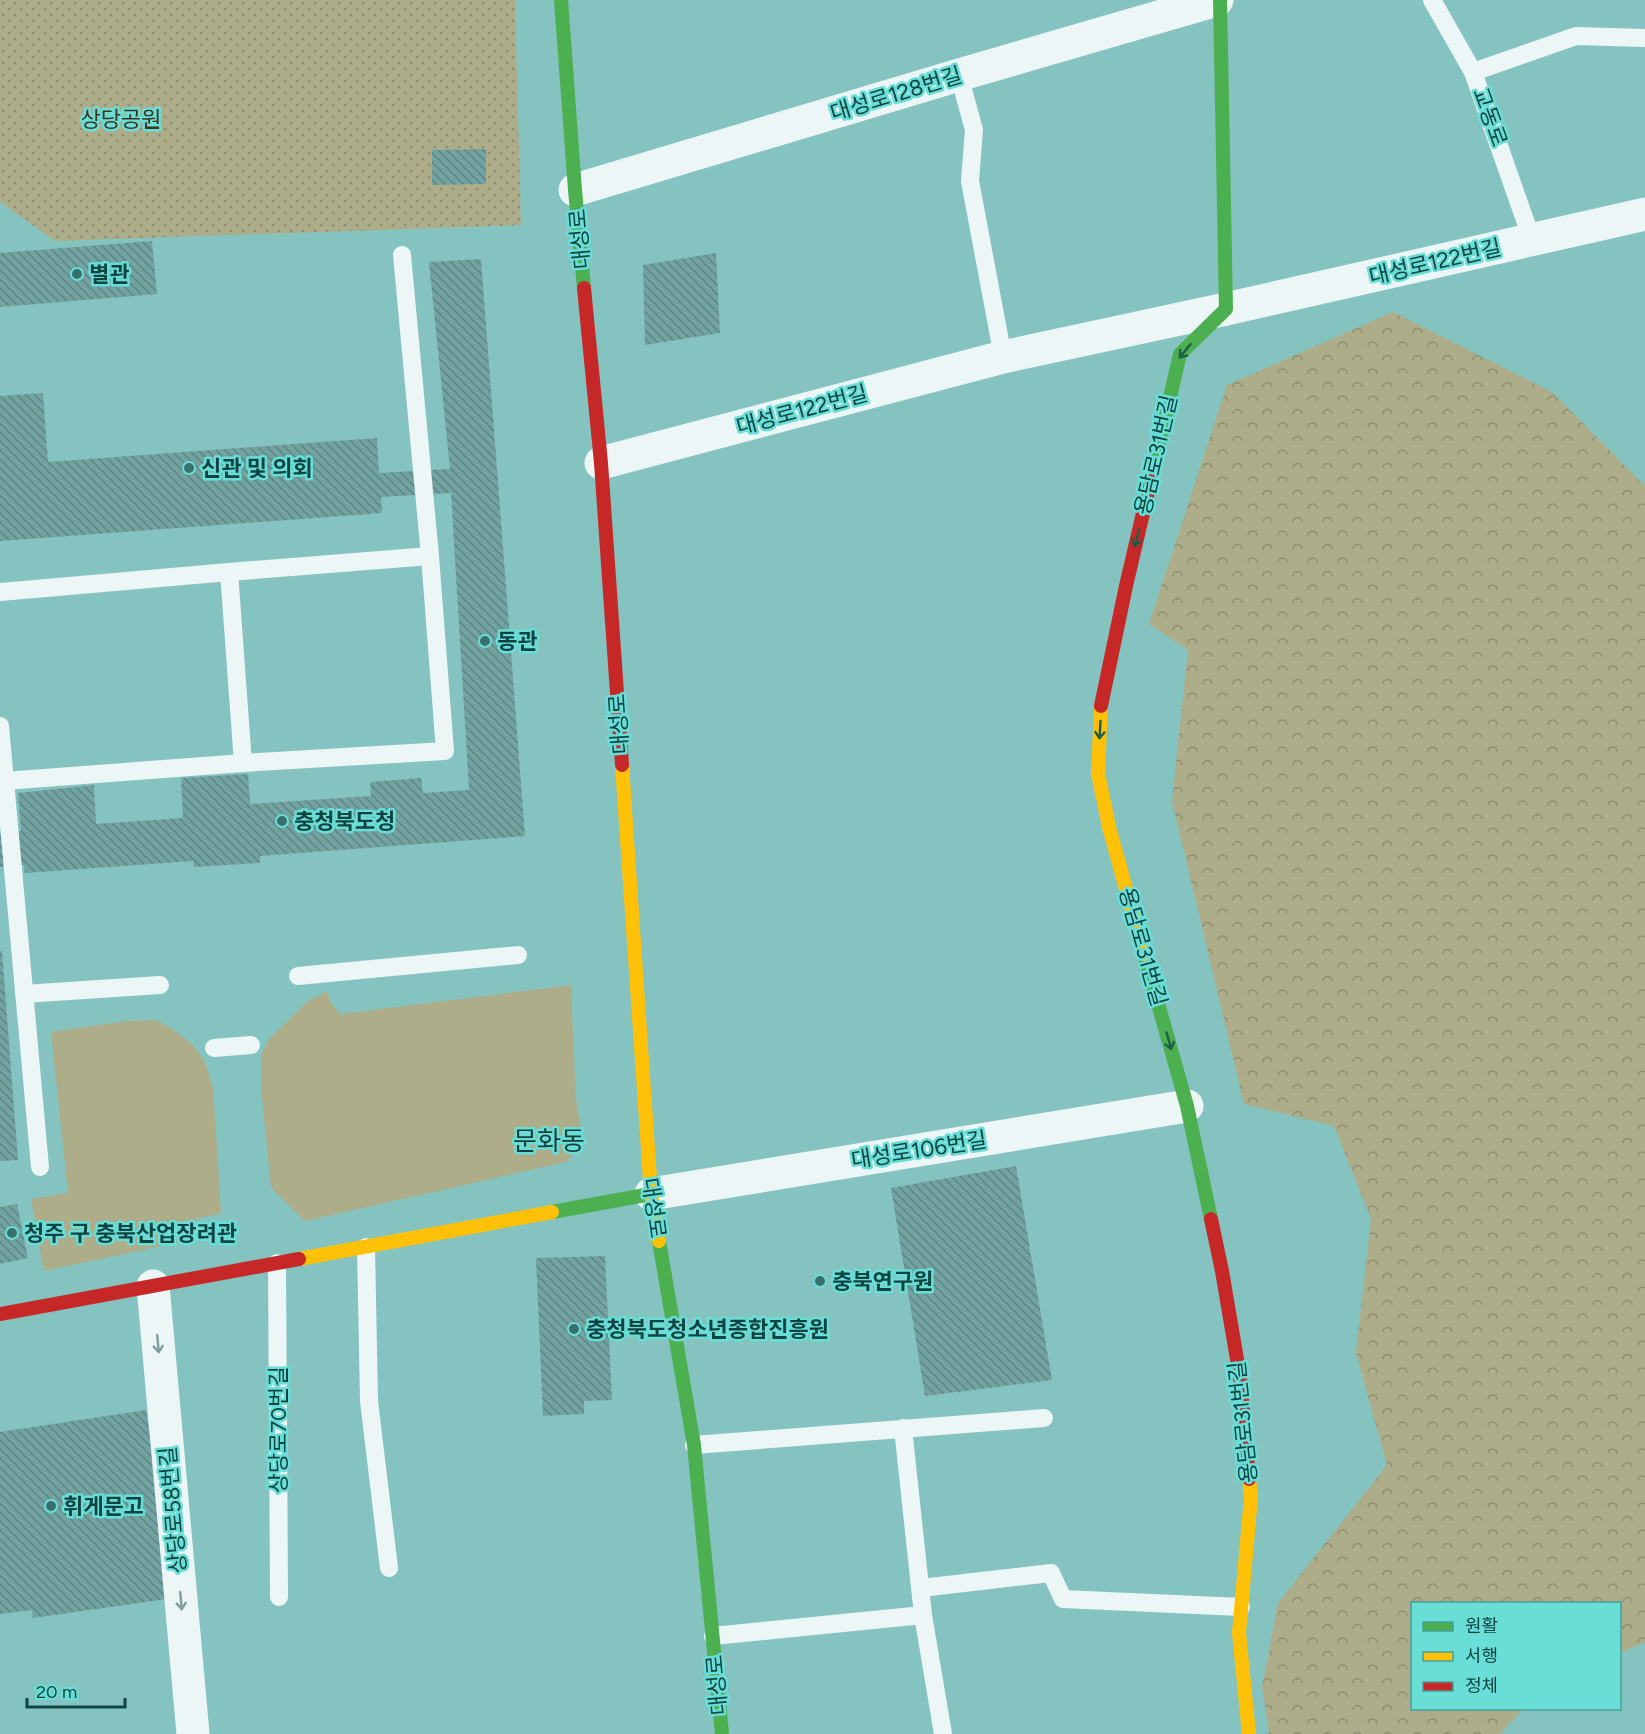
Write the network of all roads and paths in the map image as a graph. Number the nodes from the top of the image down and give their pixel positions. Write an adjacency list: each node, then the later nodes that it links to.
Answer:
1 (561, 0): 7 (street, 대성로)
2 (1219, 0): 6 (street, 대성로128번길); 11 (street)
3 (1432, 0): 5 (lane, 교동로)
4 (1645, 38): 5 (lane)
5 (1473, 72): 9 (lane, 교동로)
6 (959, 75): 7 (street, 대성로128번길); 12 (lane)
7 (575, 190): 13 (street, 대성로)
8 (1645, 214): 9 (street, 대성로122번길)
9 (1532, 240): 11 (street, 대성로122번길)
10 (402, 255): 14 (lane)
11 (1226, 309): 12 (street, 대성로122번길); 26 (street, 용담로31번길, one-way to 26)
12 (1003, 357): 13 (street, 대성로122번길)
13 (601, 463): 28 (street, 대성로)
14 (430, 556): 15 (lane); 18 (lane)
15 (229, 572): 16 (lane); 18 (lane)
16 (0, 592)
17 (0, 726): 19 (lane)
18 (243, 763): 19 (lane)
19 (4, 781): 23 (lane)
20 (518, 955): 21 (lane)
21 (297, 976)
22 (160, 985): 23 (lane)
23 (24, 994): 27 (lane)
24 (251, 1045): 25 (lane)
25 (214, 1048)
26 (1188, 1106): 28 (street, 대성로106번길); 39 (street, 용담로31번길)
27 (40, 1167)
28 (651, 1194): 29 (street); 35 (street, 대성로)
29 (366, 1247): 30 (street); 36 (lane)
30 (278, 1263): 31 (street); 38 (lane, 상당로70번길)
31 (153, 1286): 32 (street); 42 (street, 상당로58번길, one-way to 42)
32 (0, 1314)
33 (1044, 1418): 34 (lane)
34 (903, 1428): 35 (lane); 37 (lane)
35 (694, 1445): 41 (street, 대성로)
36 (389, 1568)
37 (921, 1588): 39 (lane); 40 (lane)
38 (279, 1597)
39 (1241, 1606): 45 (street, 용담로31번길)
40 (923, 1615): 41 (lane, 대성로); 44 (lane)
41 (713, 1636): 43 (street, 대성로)
42 (193, 1734)
43 (722, 1734)
44 (943, 1734)
45 (1249, 1734)

